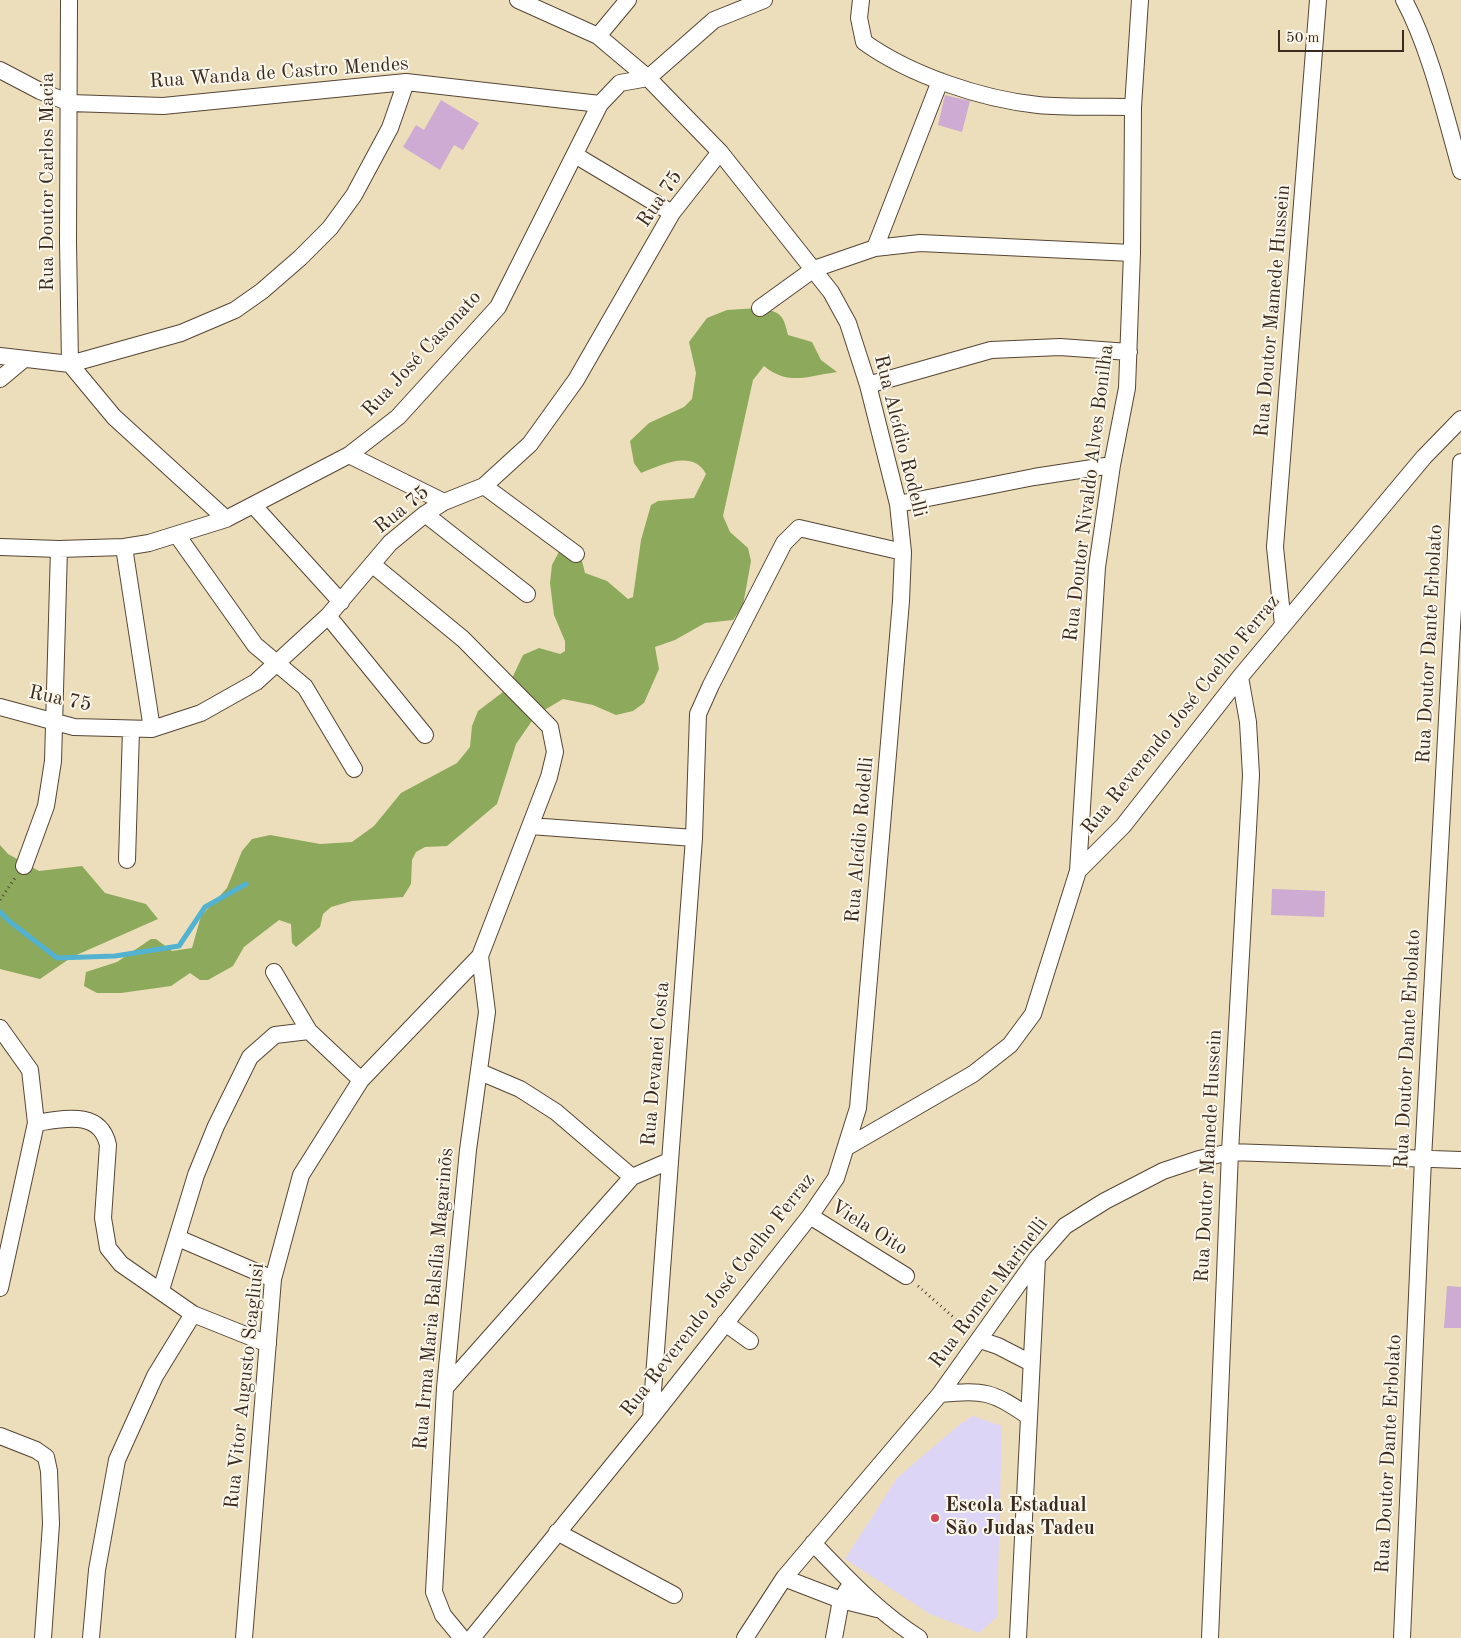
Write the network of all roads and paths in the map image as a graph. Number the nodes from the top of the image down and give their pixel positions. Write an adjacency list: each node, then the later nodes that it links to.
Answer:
1 (69, 0): 14 (street, Rua Doutor Carlos Macia)
2 (518, 0): 9 (street, Rua Alcídio Rodelli)
3 (628, 0): 9 (street)
4 (764, 0): 11 (street)
5 (861, 0): 12 (street)
6 (1140, 0): 16 (street, Rua Doutor Nivaldo Alves Bonilha)
7 (1318, 0): 51 (street, Rua Doutor Mamede Hussein)
8 (1404, 0): 19 (street)
9 (598, 36): 11 (street, Rua Alcídio Rodelli)
10 (0, 70): 14 (street, Rua Wanda de Castro Mendes)
11 (648, 78): 15 (street); 17 (street, Rua Alcídio Rodelli)
12 (940, 81): 16 (street); 21 (street)
13 (406, 82): 14 (street, Rua Wanda de Castro Mendes); 15 (street, Rua Wanda de Castro Mendes); 28 (street)
14 (70, 103): 28 (street, Rua Doutor Carlos Macia)
15 (600, 104): 18 (street, Rua José Casonato)
16 (1133, 107): 22 (street, Rua Doutor Nivaldo Alves Bonilha)
17 (720, 152): 20 (street, Rua 75); 23 (street, Rua Alcídio Rodelli)
18 (575, 155): 20 (street); 32 (street, Rua José Casonato)
19 (1461, 171)
20 (672, 213): 35 (street, Rua 75)
21 (875, 248): 22 (street); 23 (street)
22 (1132, 253): 25 (street, Rua Doutor Nivaldo Alves Bonilha)
23 (814, 269): 24 (street); 30 (street, Rua Alcídio Rodelli)
24 (760, 308)
25 (1129, 352): 30 (street); 34 (street, Rua Doutor Nivaldo Alves Bonilha)
26 (0, 356): 27 (street)
27 (24, 359): 28 (street); 29 (street)
28 (70, 364): 40 (street)
29 (0, 379)
30 (868, 385): 37 (street, Rua Alcídio Rodelli)
31 (1461, 419): 51 (street, Rua Reverendo José Coelho Ferraz)
32 (349, 455): 36 (street); 38 (street, Rua José Casonato)
33 (1461, 462): 76 (street, Rua Doutor Dante Erbolato)
34 (1112, 465): 37 (street); 64 (street, Rua Doutor Nivaldo Alves Bonilha)
35 (484, 486): 36 (street, Rua 75); 46 (street)
36 (444, 502): 39 (street, Rua 75)
37 (898, 504): 45 (street, Rua Alcídio Rodelli)
38 (254, 506): 40 (street, Rua José Casonato); 49 (street)
39 (425, 514): 47 (street, Rua 75); 48 (street)
40 (226, 520): 41 (street, Rua José Casonato)
41 (177, 535): 42 (street, Rua José Casonato); 52 (street)
42 (124, 546): 44 (street, Rua José Casonato); 56 (street)
43 (0, 547): 44 (street, Rua José Casonato)
44 (59, 549): 55 (street)
45 (902, 552): 61 (street, Rua Devanei Costa); 74 (street, Rua Alcídio Rodelli)
46 (576, 554)
47 (373, 565): 49 (street, Rua 75); 60 (street, Rua Vitor Augusto Scagliusi)
48 (527, 594)
49 (341, 602): 50 (street, Rua 75)
50 (328, 616): 52 (street, Rua 75); 58 (street)
51 (1283, 625): 53 (street, Rua Reverendo José Coelho Ferraz)
52 (275, 662): 56 (street, Rua 75); 59 (street)
53 (1240, 677): 64 (street, Rua Reverendo José Coelho Ferraz); 75 (street, Rua Doutor Mamede Hussein)
54 (0, 707): 55 (street, Rua 75)
55 (55, 724): 57 (street, Rua 75); 63 (street)
56 (152, 729): 57 (street, Rua 75)
57 (130, 730): 62 (street)
58 (425, 735)
59 (354, 769)
60 (530, 826): 61 (street); 67 (street, Rua Vitor Augusto Scagliusi)
61 (694, 838): 78 (street, Rua Devanei Costa)
62 (127, 860)
63 (24, 866)
64 (1078, 871): 74 (street, Rua Reverendo José Coelho Ferraz)
65 (5, 891): 66 (path)
66 (0, 900)
67 (480, 956): 71 (street, Rua Irma Maria Balsília Magarinõs); 72 (street, Rua Vitor Augusto Scagliusi)
68 (274, 972): 70 (street)
69 (0, 1028): 73 (street)
70 (309, 1031): 72 (street); 81 (street)
71 (480, 1072): 79 (street); 93 (street, Rua Irma Maria Balsília Magarinõs)
72 (361, 1080): 85 (street, Rua Vitor Augusto Scagliusi)
73 (36, 1123): 84 (street); 86 (street)
74 (847, 1147): 80 (street, Rua Reverendo José Coelho Ferraz)
75 (1230, 1152): 76 (street, Rua Romeu Marinelli); 82 (street, Rua Romeu Marinelli); 114 (street, Rua Doutor Mamede Hussein)
76 (1423, 1159): 77 (street, Rua Romeu Marinelli); 115 (street, Rua Doutor Dante Erbolato)
77 (1461, 1160)
78 (669, 1161): 79 (street); 96 (street, Rua Devanei Costa)
79 (632, 1176): 93 (street)
80 (810, 1216): 83 (street, Viela Oito); 88 (street, Rua Reverendo José Coelho Ferraz)
81 (178, 1238): 85 (street); 86 (street)
82 (1037, 1258): 89 (street, Rua Romeu Marinelli); 92 (street)
83 (906, 1276): 89 (path)
84 (0, 1279)
85 (273, 1279): 91 (street, Rua Vitor Augusto Scagliusi)
86 (161, 1290): 87 (street)
87 (193, 1314): 91 (street); 106 (street)
88 (726, 1323): 90 (street); 96 (street, Rua Reverendo José Coelho Ferraz)
89 (980, 1340): 92 (street); 94 (street, Rua Romeu Marinelli)
90 (750, 1341)
91 (268, 1344): 107 (street, Rua Vitor Augusto Scagliusi)
92 (1030, 1363): 95 (street)
93 (445, 1388): 108 (street, Rua Irma Maria Balsília Magarinõs)
94 (940, 1394): 95 (street); 99 (street, Rua Romeu Marinelli)
95 (1028, 1416): 113 (street)
96 (651, 1418): 98 (street, Rua Reverendo José Coelho Ferraz)
97 (0, 1436): 105 (street)
98 (557, 1532): 102 (street); 109 (street, Rua Reverendo José Coelho Ferraz)
99 (813, 1543): 100 (street, Rua Romeu Marinelli); 101 (street)
100 (784, 1578): 103 (street); 110 (street, Rua Romeu Marinelli)
101 (851, 1583): 103 (street); 104 (street)
102 (674, 1596)
103 (842, 1600): 104 (street); 111 (street)
104 (882, 1610): 112 (street)
105 (43, 1638)
106 (91, 1638)
107 (244, 1638)
108 (462, 1638)
109 (472, 1638)
110 (745, 1638)
111 (834, 1638)
112 (918, 1638)
113 (1018, 1638)
114 (1210, 1638)
115 (1402, 1638)

